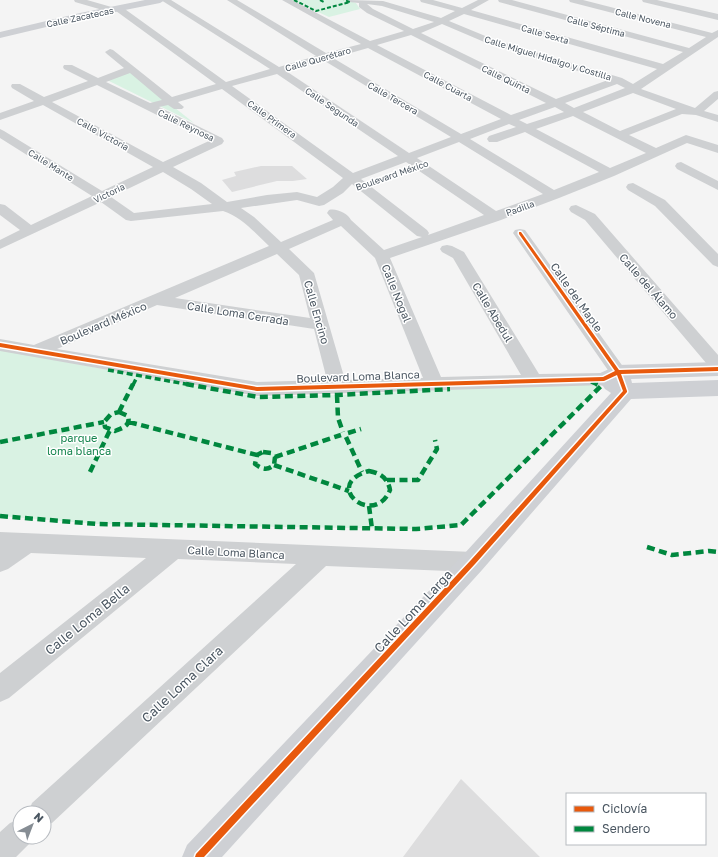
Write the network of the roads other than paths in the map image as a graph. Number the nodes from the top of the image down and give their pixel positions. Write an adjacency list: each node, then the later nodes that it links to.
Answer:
1 (78, 0): 11 (street, Calle Primera)
2 (157, 0): 11 (street, Calle Zacatecas); 25 (street, Calle Segunda)
3 (231, 0): 21 (street, Calle Tercera)
4 (286, 0): 18 (street, Calle Cuarta)
5 (424, 0): 12 (street, Calle Sexta)
6 (485, 0): 12 (street, Calle Querétaro)
7 (502, 0): 19 (street, Calle Séptima)
8 (573, 0): 16 (street, Calle Novena)
9 (646, 0): 13 (street)
10 (355, 1): 14 (street, Calle Miguel Hidalgo y Costilla); 15 (street, Calle Quinta)
11 (116, 10): 17 (street, Calle Zacatecas); 28 (street, Calle Primera)
12 (463, 11): 14 (street, Calle Querétaro); 23 (street, Calle Sexta)
13 (718, 17)
14 (442, 21): 15 (street, Calle Querétaro); 26 (street, Calle Miguel Hidalgo y Costilla)
15 (412, 32): 18 (street, Calle Querétaro); 34 (street, Calle Quinta)
16 (716, 34): 19 (street, Boulevard México)
17 (0, 35)
18 (370, 44): 21 (street, Calle Querétaro); 39 (street, Calle Cuarta)
19 (690, 51): 23 (street, Boulevard México)
20 (110, 52): 24 (street, Calle Reynosa)
21 (323, 57): 25 (street, Calle Querétaro); 44 (street, Calle Tercera)
22 (68, 67): 27 (street, Calle Reynosa)
23 (665, 68): 30 (street, Boulevard México)
24 (131, 69): 27 (street); 33 (street, Calle Reynosa)
25 (278, 70): 28 (street, Calle Querétaro); 49 (street, Calle Segunda)
26 (618, 80): 30 (street, Calle Miguel Hidalgo y Costilla); 34 (street, Boulevard México)
27 (97, 81): 32 (street); 35 (street, Calle Reynosa)
28 (225, 85): 33 (street, Calle Querétaro); 54 (street, Calle Primera)
29 (16, 86): 32 (street, Calle Victoria)
30 (633, 89): 36 (street, Boulevard México); 37 (street, Calle Miguel Hidalgo y Costilla)
31 (718, 94): 37 (street)
32 (44, 101): 38 (street); 52 (street, Calle Victoria)
33 (170, 101): 35 (street, Calle Querétaro); 45 (street, Calle Reynosa)
34 (555, 103): 36 (street, Calle Quinta); 39 (street, Boulevard México)
35 (148, 107): 45 (street, Calle Reynosa)
36 (574, 112): 41 (street, Boulevard México); 43 (street, Calle Quinta)
37 (696, 112): 40 (street, Calle Miguel Hidalgo y Costilla); 43 (street)
38 (0, 117)
39 (510, 119): 41 (street, Calle Cuarta); 44 (street, Boulevard México)
40 (718, 119)
41 (525, 128): 46 (street, Boulevard México); 53 (street, Calle Cuarta)
42 (0, 133): 60 (street, Calle Mante)
43 (619, 135): 48 (street, Calle Quinta)
44 (460, 137): 46 (street, Calle Tercera); 49 (street, Boulevard México)
45 (218, 142): 52 (street, Victoria)
46 (474, 145): 50 (street, Boulevard México); 59 (street, Calle Tercera)
47 (718, 149): 48 (street, Padilla)
48 (656, 153): 53 (street, Padilla)
49 (406, 157): 50 (street, Calle Segunda); 54 (street, Boulevard México)
50 (420, 165): 55 (street, Boulevard México); 65 (street, Calle Segunda)
51 (681, 166): 56 (street)
52 (163, 168): 60 (street, Victoria); 62 (street, Calle Victoria)
53 (610, 173): 59 (street, Padilla)
54 (351, 178): 55 (street, Calle Primera); 58 (street, Boulevard México)
55 (362, 186): 58 (street, Boulevard México); 68 (street, Calle Primera)
56 (718, 186)
57 (633, 187): 74 (street)
58 (338, 190): 61 (street)
59 (554, 195): 65 (street, Padilla)
60 (102, 197): 62 (street, Calle Mante); 67 (street, Victoria)
61 (319, 202): 62 (street, Calle Mante); 66 (street, Calle Nogal)
62 (224, 207): 71 (street, Calle Encino)
63 (0, 208): 67 (street)
64 (576, 209): 79 (street, Calle del Álamo)
65 (496, 216): 73 (street, Padilla)
66 (344, 220): 71 (street, Boulevard México); 73 (street, Calle Nogal)
67 (30, 231): 70 (street, Victoria)
68 (422, 233)
69 (520, 233): 81 (street, Calle del Maple)
70 (0, 245)
71 (279, 248): 75 (street, Boulevard México); 76 (street, Calle Encino)
72 (447, 249): 80 (street, Calle Abedul)
73 (382, 256): 82 (street, Calle Nogal)
74 (718, 262)
75 (156, 300): 76 (street, Calle Loma Cerrada); 78 (street, Boulevard México)
76 (321, 325): 83 (street, Calle Encino)
77 (0, 345): 78 (street, Boulevard Loma Blanca)
78 (38, 350): 83 (street, Boulevard Loma Blanca)
79 (718, 368): 81 (street, Boulevard Loma Blanca)
80 (534, 381): 81 (street, Boulevard Loma Blanca); 82 (street, Boulevard Loma Blanca)
81 (616, 381): 84 (street, Boulevard Loma Blanca); 90 (street, Calle Loma Larga)
82 (435, 384): 83 (street, Boulevard Loma Blanca)
83 (338, 387)
84 (718, 388)
85 (0, 542): 86 (street, Calle Loma Blanca)
86 (28, 543): 87 (street, Calle Loma Blanca); 89 (street)
87 (174, 549): 88 (street, Calle Loma Blanca); 91 (street, Calle Loma Bella)
88 (321, 556): 90 (street, Calle Loma Blanca); 92 (street, Calle Loma Clara)
89 (0, 562)
90 (473, 562): 95 (street, Calle Loma Larga)
91 (0, 689)
92 (51, 805)
93 (12, 841): 94 (street)
94 (0, 852)
95 (199, 857)

